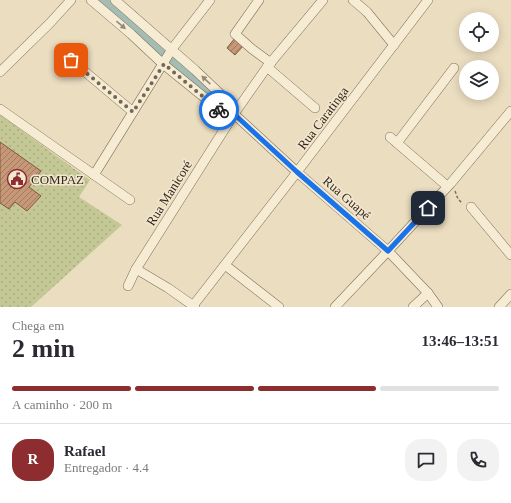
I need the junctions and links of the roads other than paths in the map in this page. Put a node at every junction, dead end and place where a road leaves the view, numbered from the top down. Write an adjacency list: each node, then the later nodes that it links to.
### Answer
1 (71, 0): 14 (street)
2 (91, 0): 10 (street, one-way to 10)
3 (115, 0): 10 (street)
4 (210, 0): 10 (street)
5 (259, 0): 12 (street)
6 (353, 0): 9 (street)
7 (428, 0): 9 (street, Rua Caratinga)
8 (318, 2): 12 (street, Rua Manicoré)
9 (394, 45): 20 (street, Rua Caratinga)
10 (168, 57): 17 (street, Rua Guapé, one-way to 10); 17 (street); 19 (street)
11 (71, 60): 19 (street)
12 (269, 65): 15 (street); 17 (street, Rua Manicoré)
13 (454, 68): 22 (street)
14 (0, 72)
15 (315, 108)
16 (0, 109): 21 (street)
17 (234, 110): 20 (street, Rua Guapé); 28 (street, Rua Manicoré)
18 (511, 111): 22 (street)
19 (133, 112): 21 (street)
20 (297, 172): 25 (street, Rua Guapé); 27 (street, Rua Caratinga)
21 (94, 175): 23 (street)
22 (449, 184): 25 (street)
23 (130, 200)
24 (471, 207): 26 (street)
25 (388, 251): 30 (street, Rua Guapé); 34 (street)
26 (511, 255)
27 (225, 265): 32 (street, Rua Caratinga); 33 (street)
28 (136, 269): 29 (street, Rua Manicoré); 32 (street)
29 (128, 286)
30 (428, 293): 35 (street); 36 (street, Rua Guapé)
31 (511, 294): 37 (street)
32 (194, 306)
33 (279, 307)
34 (335, 307)
35 (413, 307)
36 (438, 307)
37 (499, 307)

